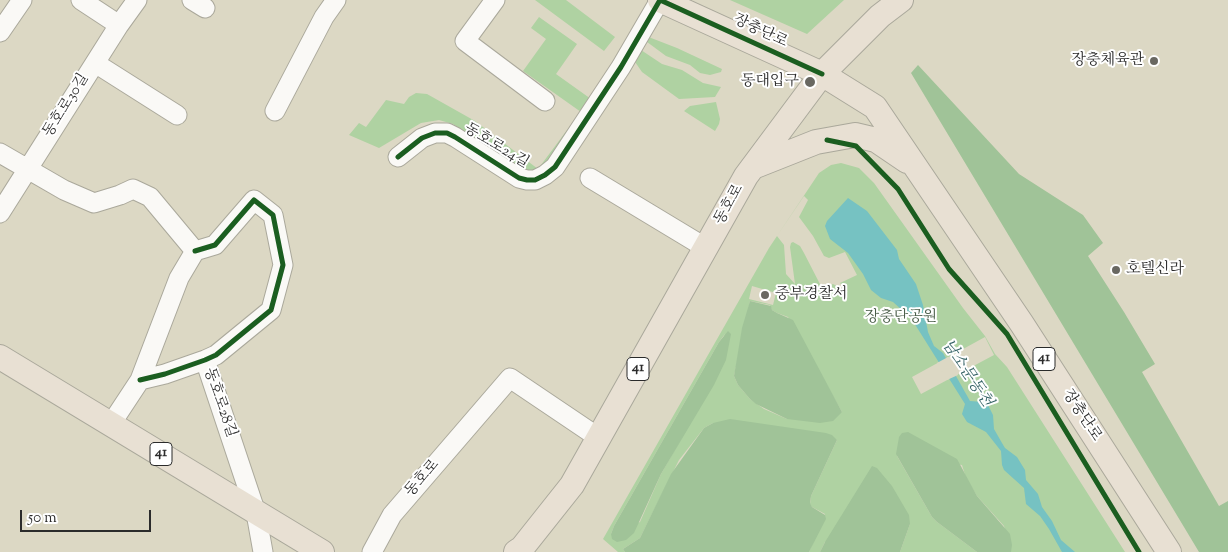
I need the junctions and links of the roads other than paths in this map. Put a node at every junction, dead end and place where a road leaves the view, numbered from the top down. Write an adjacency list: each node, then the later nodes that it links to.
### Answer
1 (22, 0): 9 (street)
2 (81, 0): 8 (street)
3 (136, 0): 8 (street, 동호로30길)
4 (336, 0): 13 (street)
5 (495, 0): 12 (street)
6 (660, 0): 11 (main road, 장충단로); 16 (street, 동호로24길)
7 (901, 0): 11 (main road, 동호로)
8 (119, 25): 10 (street, 동호로30길)
9 (0, 32)
10 (95, 63): 14 (street); 18 (street, 동호로30길)
11 (822, 74): 17 (main road, 장충단로 / 41); 19 (main road, 동호로 / 41)
12 (545, 101)
13 (275, 111)
14 (177, 115)
15 (0, 153): 18 (street)
16 (398, 157)
17 (917, 168): 19 (main road); 34 (main road, 장충단로 / 41)
18 (26, 170): 21 (street, 동호로30길); 23 (street)
19 (750, 172): 22 (main road, 동호로 / 41)
20 (590, 178): 22 (street)
21 (0, 213)
22 (706, 248): 28 (main road, 동호로 / 41)
23 (195, 251): 25 (street, 동호로28길); 26 (street)
24 (0, 357): 27 (main road, 41)
25 (205, 360): 26 (street); 29 (street, 동호로28길)
26 (140, 380): 27 (street)
27 (111, 424): 29 (main road, 41)
28 (599, 438): 32 (street, 동호로); 33 (main road, 동호로 / 41)
29 (256, 513): 30 (street, 동호로28길); 31 (main road, 41)
30 (263, 552)
31 (322, 552)
32 (372, 552)
33 (516, 552)
34 (1168, 552)

